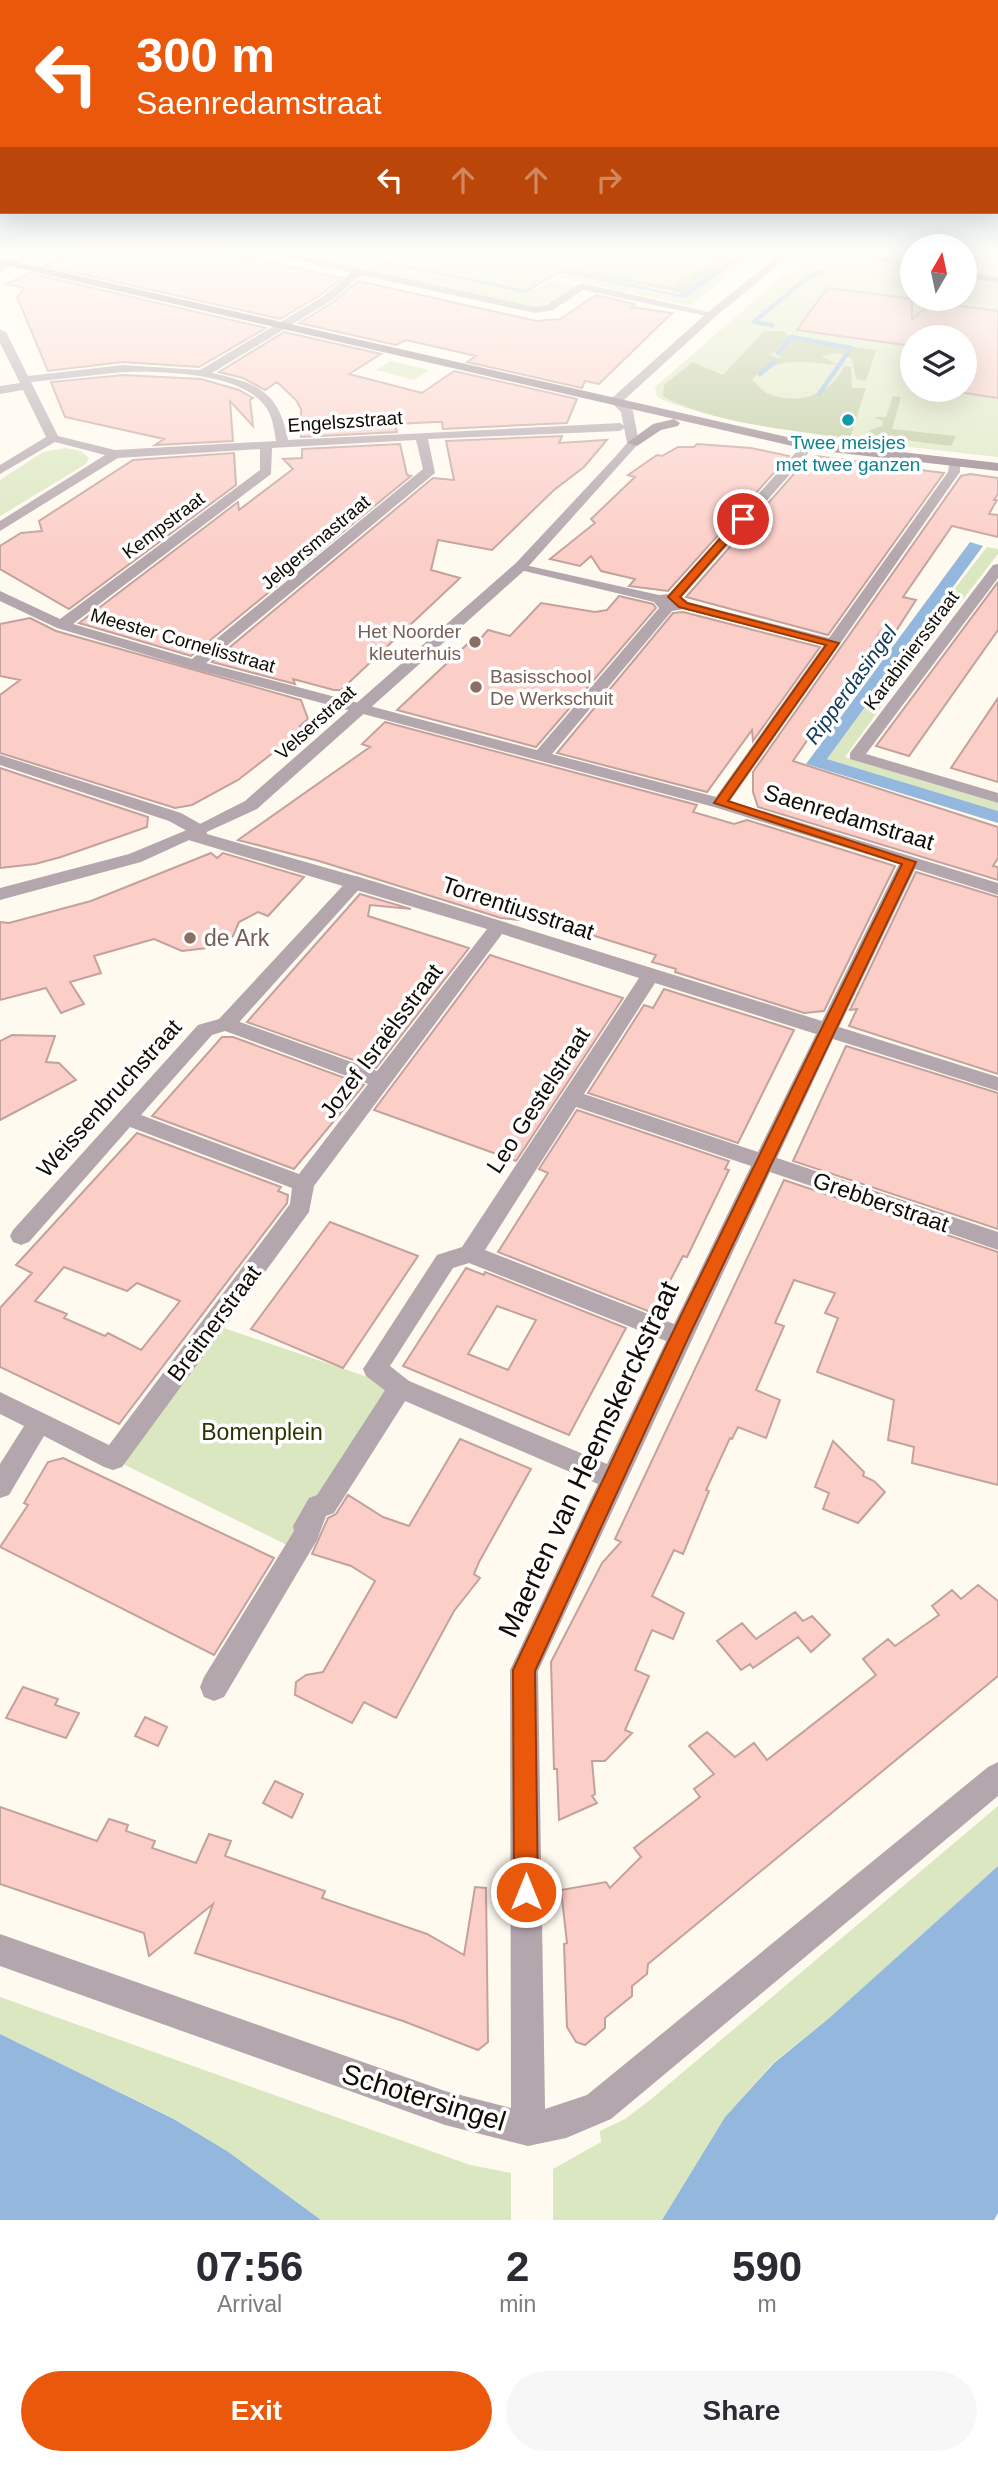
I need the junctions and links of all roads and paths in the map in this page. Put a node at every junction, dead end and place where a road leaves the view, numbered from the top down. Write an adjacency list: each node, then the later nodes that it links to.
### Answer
1 (9, 353): 6 (street)
2 (237, 353): 5 (street)
3 (401, 353): 8 (main road)
4 (673, 353): 8 (street)
5 (203, 373): 6 (street); 13 (street)
6 (23, 383): 7 (street); 12 (street)
7 (0, 390)
8 (619, 407): 9 (main road); 10 (street); 14 (main road); 16 (street)
9 (674, 423): 14 (main road); 16 (main road)
10 (620, 427): 11 (street, Engelszstraat); 16 (street)
11 (421, 436): 13 (street, Engelszstraat); 28 (street, Jelgersmastraat)
12 (52, 438): 17 (street); 20 (street)
13 (283, 444): 15 (street, Engelszstraat)
14 (805, 445): 18 (main road); 25 (street)
15 (266, 446): 17 (street, Engelszstraat); 26 (street, Kempstraat)
16 (629, 447): 22 (street, Velserstraat)
17 (115, 454): 21 (street)
18 (954, 461): 19 (main road); 27 (street)
19 (998, 467)
20 (0, 470)
21 (0, 527)
22 (521, 566): 25 (street); 29 (street, Velserstraat)
23 (998, 568): 32 (street, Karabiniersstraat)
24 (0, 595): 26 (street, Meester Cornelisstraat)
25 (671, 602): 27 (street); 30 (street)
26 (62, 625): 28 (street, Meester Cornelisstraat)
27 (833, 643): 33 (street)
28 (195, 665): 29 (street, Meester Cornelisstraat)
29 (359, 711): 30 (street, Saenredamstraat); 34 (street, Velserstraat)
30 (541, 756): 33 (street, Saenredamstraat)
31 (0, 760): 34 (street, Torrentiusstraat)
32 (996, 794)
33 (720, 803): 35 (street, Saenredamstraat)
34 (195, 833): 36 (street, Torrentiusstraat); 38 (street, Velserstraat)
35 (909, 862): 37 (street, Saenredamstraat); 42 (street, Maerten van Heemskerckstraat)
36 (356, 882): 39 (street, Torrentiusstraat); 41 (street, Weissenbruchstraat)
37 (998, 890)
38 (0, 894)
39 (498, 927): 40 (street, Torrentiusstraat); 43 (street, Jozef Israëlsstraat)
40 (650, 976): 42 (street, Torrentiusstraat); 45 (street, Leo Gestelstraat)
41 (226, 1024): 43 (street); 46 (street, Weissenbruchstraat)
42 (829, 1031): 44 (street, Torrentiusstraat); 47 (street, Maerten van Heemskerckstraat)
43 (382, 1081): 48 (street, Jozef Israëlsstraat)
44 (998, 1084)
45 (571, 1097): 47 (street, Grebberstraat); 51 (street, Leo Gestelstraat)
46 (127, 1118): 48 (street); 49 (street, Weissenbruchstraat)
47 (764, 1162): 50 (street, Grebberstraat); 52 (street, Maerten van Heemskerckstraat)
48 (303, 1184): 55 (street, Breitnerstraat)
49 (21, 1236)
50 (998, 1241)
51 (470, 1254): 52 (street); 53 (street)
52 (680, 1336): 56 (street, Maerten van Heemskerckstraat)
53 (400, 1388): 56 (street); 58 (street)
54 (0, 1402): 55 (street)
55 (40, 1421): 57 (street)
56 (614, 1479): 61 (street, Maerten van Heemskerckstraat)
57 (0, 1487)
58 (214, 1687)
59 (998, 1777): 61 (street, Schotersingel)
60 (0, 1950): 61 (street, Schotersingel)
61 (528, 2129)

